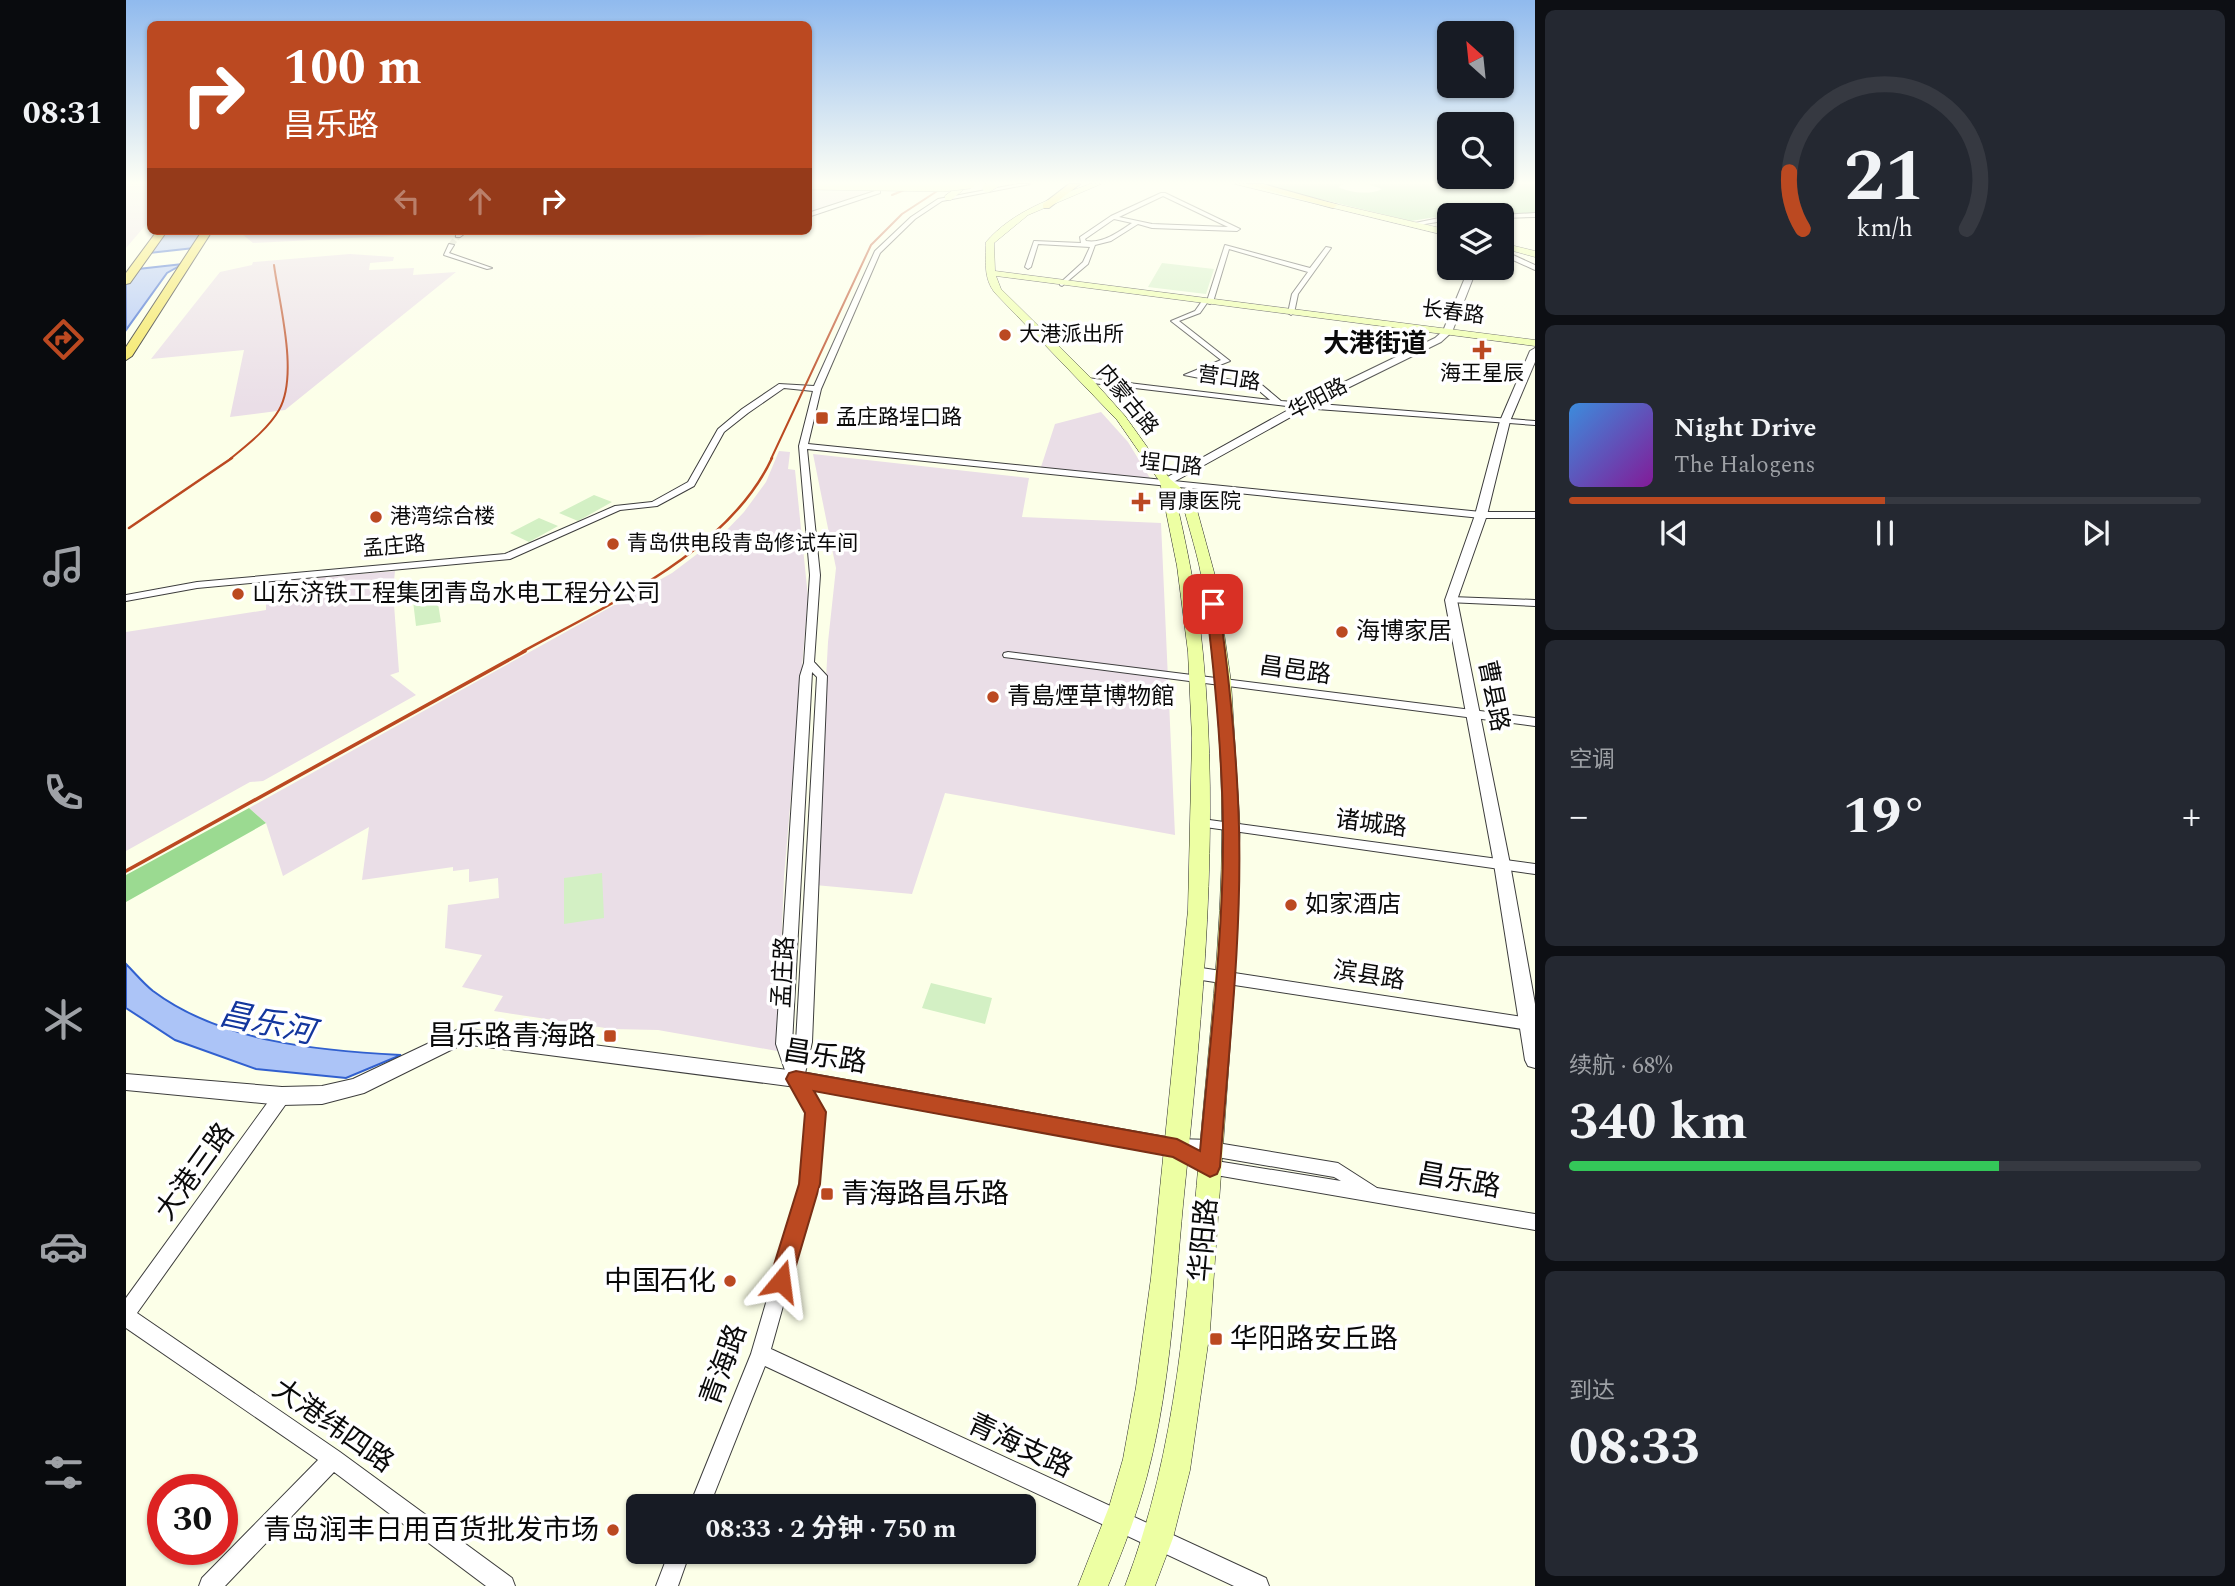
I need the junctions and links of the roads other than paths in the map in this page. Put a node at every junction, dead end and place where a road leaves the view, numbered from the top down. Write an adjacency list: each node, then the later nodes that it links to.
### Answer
1 (143, 258): 19 (highway)
2 (191, 258): 23 (highway)
3 (202, 258): 23 (highway)
4 (457, 258): 14 (street)
5 (874, 258): 29 (street, 孟庄路)
6 (990, 258): 16 (main road)
7 (1031, 258): 13 (street)
8 (1088, 258): 20 (street)
9 (1223, 258): 21 (street)
10 (1268, 258): 17 (street)
11 (1321, 258): 17 (street)
12 (1514, 258): 15 (street)
13 (1028, 267)
14 (489, 268)
15 (1535, 268)
16 (990, 269): 20 (main road, 长春路); 28 (main road, 内蒙古路)
17 (1312, 271): 22 (street)
18 (1468, 280): 24 (street)
19 (126, 281)
20 (1062, 284): 21 (main road, 长春路)
21 (1207, 302): 22 (main road, 长春路); 30 (street)
22 (1291, 313): 24 (main road, 长春路)
23 (149, 320): 27 (highway)
24 (1447, 332): 25 (main road, 长春路); 31 (street, 华阳路)
25 (1535, 343)
26 (1535, 351): 32 (street)
27 (126, 356)
28 (1087, 380): 30 (street, 营口路); 35 (main road, 内蒙古路)
29 (817, 389): 34 (street, 孟庄路); 38 (street, 孟庄路)
30 (1280, 403): 31 (street, 营口路)
31 (1303, 406): 32 (street, 营口路); 35 (street, 华阳路)
32 (1504, 421): 33 (street, 营口路); 36 (street)
33 (1535, 423)
34 (803, 446): 35 (street, 埕口路); 54 (street, 孟庄路)
35 (1166, 482): 36 (street, 埕口路); 42 (main road, 华阳路); 43 (main road, 华阳路)
36 (1481, 515): 37 (street, 埕口路); 39 (street)
37 (1535, 515)
38 (126, 598)
39 (1451, 600): 40 (street); 44 (street, 曹县路)
40 (1535, 603)
41 (1008, 655): 42 (street, 昌邑路)
42 (1196, 679): 43 (street, 昌邑路); 46 (main road, 华阳路)
43 (1223, 682): 44 (street, 昌邑路); 47 (main road, 华阳路)
44 (1474, 717): 45 (street, 昌邑路); 48 (street, 曹县路)
45 (1535, 722)
46 (1202, 823): 47 (street, 诸城路); 50 (main road, 华阳路)
47 (1231, 828): 48 (street, 诸城路); 51 (main road, 华阳路)
48 (1502, 864): 49 (street, 诸城路); 52 (street, 曹县路)
49 (1535, 869)
50 (1195, 973): 51 (street, 滨县路); 57 (main road, 华阳路)
51 (1225, 976): 52 (street, 滨县路); 58 (main road, 华阳路)
52 (1532, 1024): 53 (street, 曹县路)
53 (1535, 1060)
54 (796, 1079): 56 (street, 昌乐路); 57 (street, 昌乐路); 61 (street, 青海路)
55 (126, 1082): 56 (street)
56 (282, 1096): 60 (street, 大港三路)
57 (1177, 1148): 58 (street, 昌乐路); 64 (main road, 华阳路)
58 (1210, 1158): 59 (street, 昌乐路); 65 (main road, 华阳路)
59 (1535, 1222)
60 (126, 1315): 62 (street, 大港纬四路)
61 (760, 1354): 63 (street, 青海路); 64 (street, 青海支路)
62 (333, 1459): 67 (street); 68 (street, 大港纬四路)
63 (704, 1494)
64 (1119, 1523): 65 (street, 青海支路); 70 (main road, 华阳路)
65 (1158, 1538): 71 (main road, 华阳路); 72 (street, 青海支路)
66 (675, 1564): 69 (street)
67 (210, 1586)
68 (504, 1586)
69 (667, 1586)
70 (1093, 1586)
71 (1140, 1586)
72 (1258, 1586)

